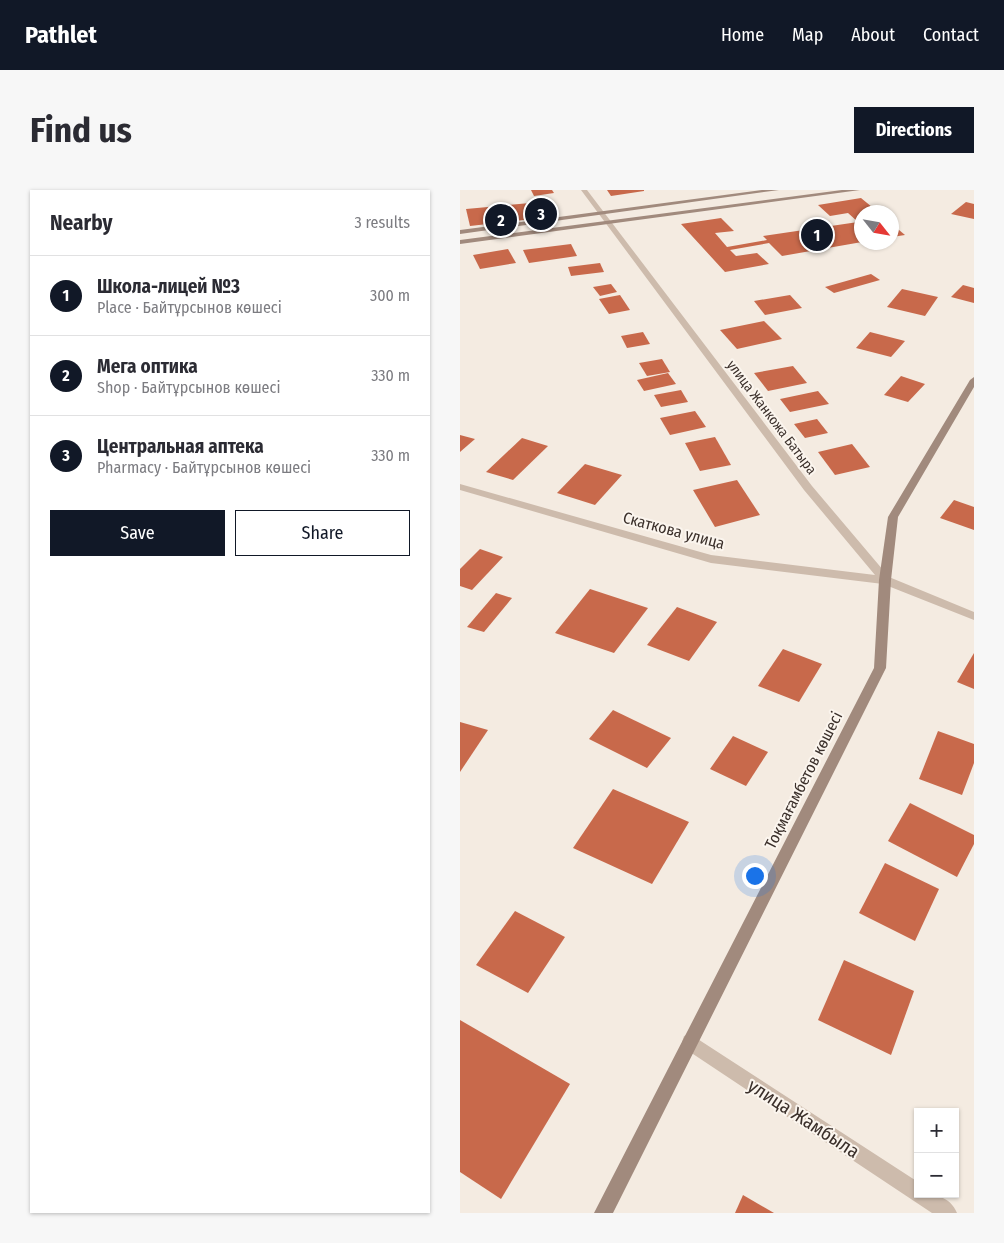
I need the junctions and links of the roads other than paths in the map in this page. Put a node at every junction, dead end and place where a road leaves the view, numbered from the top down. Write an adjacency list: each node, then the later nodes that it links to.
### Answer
1 (584, 190): 4 (street, улица Жанкожа Батыра)
2 (776, 190): 4 (main road)
3 (857, 190): 4 (main road)
4 (605, 217): 5 (main road); 6 (main road); 9 (street, улица Жанкожа Батыра)
5 (460, 232)
6 (460, 242)
7 (974, 380): 9 (main road, Тоқмағамбетов көшесі)
8 (460, 487): 9 (street, Скаткова улица)
9 (885, 580): 10 (street, улица Жанкожа Батыра); 11 (main road, Тоқмағамбетов көшесі)
10 (974, 616)
11 (690, 1042): 12 (street, улица Жамбыла); 14 (main road, Тоқмағамбетов көшесі)
12 (914, 1191)
13 (925, 1198): 15 (street, улица Жамбыла)
14 (603, 1213)
15 (948, 1213)

